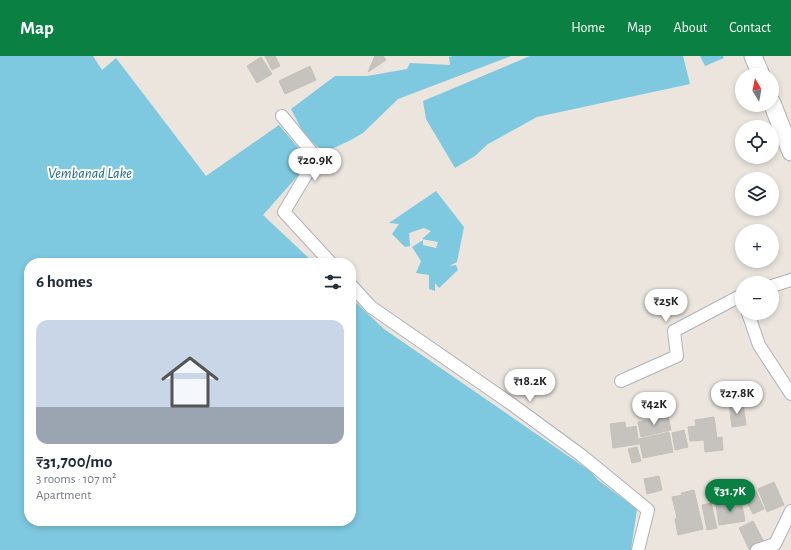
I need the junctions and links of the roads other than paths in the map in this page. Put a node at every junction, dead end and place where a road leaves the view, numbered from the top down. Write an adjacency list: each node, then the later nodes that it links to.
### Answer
1 (753, 56): 2 (main road)
2 (758, 68)
3 (775, 112): 5 (main road)
4 (282, 116): 6 (street)
5 (791, 152)
6 (326, 258)
7 (791, 280): 8 (street)
8 (779, 284)
9 (356, 290): 15 (street)
10 (735, 299): 12 (street)
11 (750, 320): 13 (street)
12 (620, 381)
13 (791, 394)
14 (791, 511): 16 (street)
15 (638, 550)
16 (757, 550)

